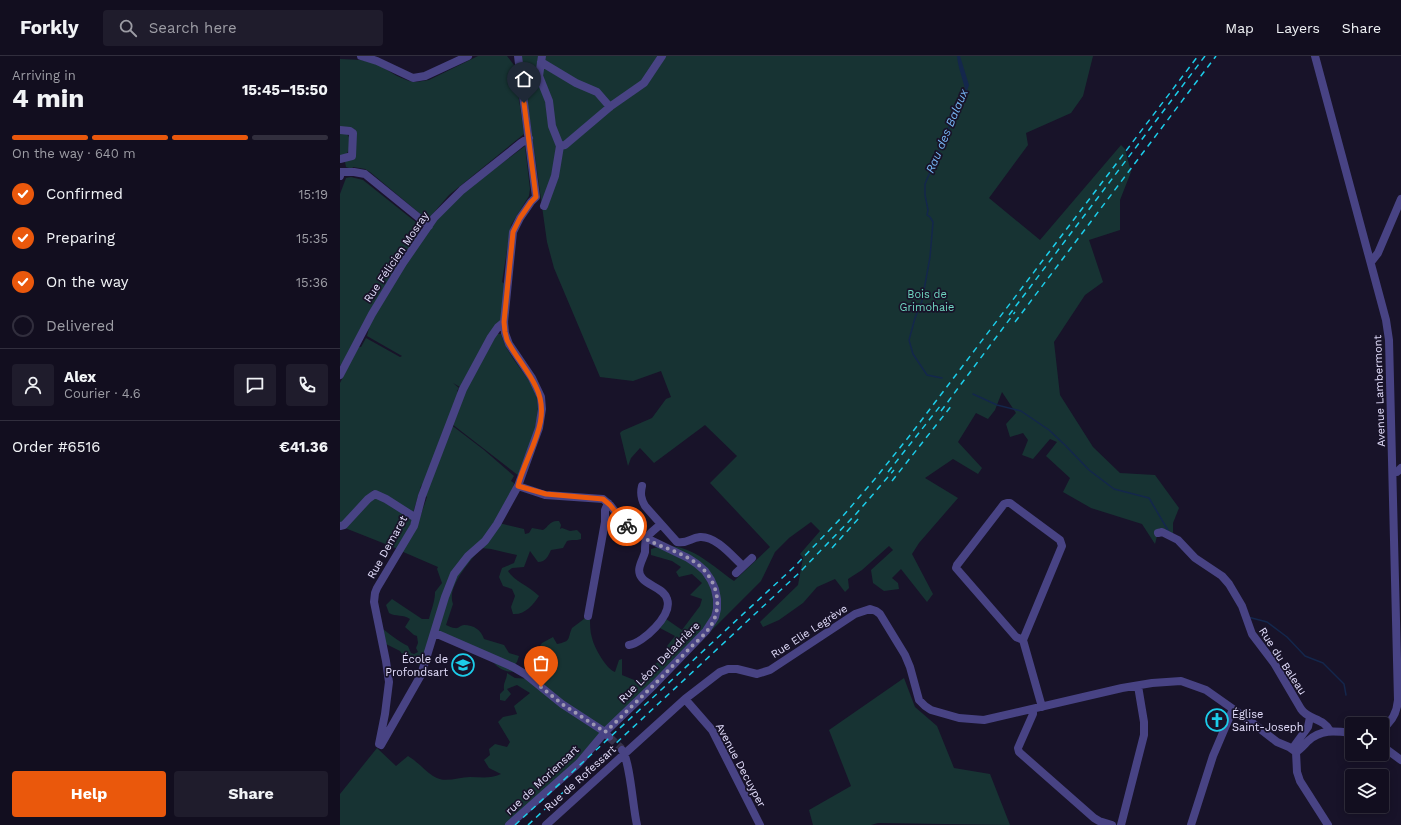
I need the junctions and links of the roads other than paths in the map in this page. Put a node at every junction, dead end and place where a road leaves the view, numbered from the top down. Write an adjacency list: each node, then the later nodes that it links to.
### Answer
1 (468, 56): 4 (street)
2 (662, 56): 7 (street)
3 (1315, 56): 16 (street, Avenue Lambermont)
4 (366, 57)
5 (517, 58): 9 (street)
6 (541, 59): 7 (street); 10 (street)
7 (610, 107): 10 (street)
8 (340, 130): 11 (street)
9 (529, 138): 15 (street, Rue Félicien Mosray); 17 (street)
10 (560, 146): 14 (street)
11 (341, 159): 12 (street)
12 (340, 174): 15 (street)
13 (1401, 199): 16 (street)
14 (544, 206)
15 (428, 226): 18 (street, Rue Félicien Mosray)
16 (1371, 262): 20 (street, Avenue Lambermont)
17 (502, 327): 21 (street); 24 (street, Rue Demaret)
18 (340, 375)
19 (1401, 468): 20 (street)
20 (1393, 472): 42 (street, Avenue Lambermont)
21 (518, 486): 23 (street); 33 (street)
22 (642, 486): 25 (street)
23 (608, 503): 28 (street, Rue Léon Deladrière); 32 (street)
24 (416, 518): 26 (street); 33 (street, Rue Demaret)
25 (661, 524): 28 (street); 30 (street)
26 (340, 526)
27 (1158, 533): 41 (street, Rue du Baleau)
28 (646, 539): 35 (street); 45 (street, Rue Léon Deladrière)
29 (752, 558): 30 (street)
30 (743, 566): 31 (street)
31 (736, 573)
32 (588, 616)
33 (435, 633): 45 (street)
34 (1023, 640): 34 (street); 38 (street)
35 (629, 645)
36 (1138, 686): 38 (street, Rue Elie Legrève); 40 (street, Rue Elie Legrève); 55 (street)
37 (685, 699): 39 (street, Rue Elie Legrève); 46 (street, Rue Elie Legrève); 53 (street, Avenue Decuyper)
38 (1042, 707): 39 (street, Rue Elie Legrève)
39 (1033, 709): 54 (street)
40 (1233, 709): 47 (street, Rue Elie Legrève); 56 (street)
41 (1310, 717): 43 (street, Rue du Baleau); 47 (street)
42 (1389, 723)
43 (1330, 731): 44 (street); 47 (street)
44 (1345, 732)
45 (607, 734): 50 (street, rue de Moriensart)
46 (626, 750): 51 (street, Rue de Rofessart); 52 (street)
47 (1294, 750): 57 (street)
48 (1389, 751): 49 (street)
49 (1401, 760)
50 (509, 825)
51 (546, 825)
52 (637, 825)
53 (760, 825)
54 (1112, 825)
55 (1122, 825)
56 (1191, 825)
57 (1328, 825)

